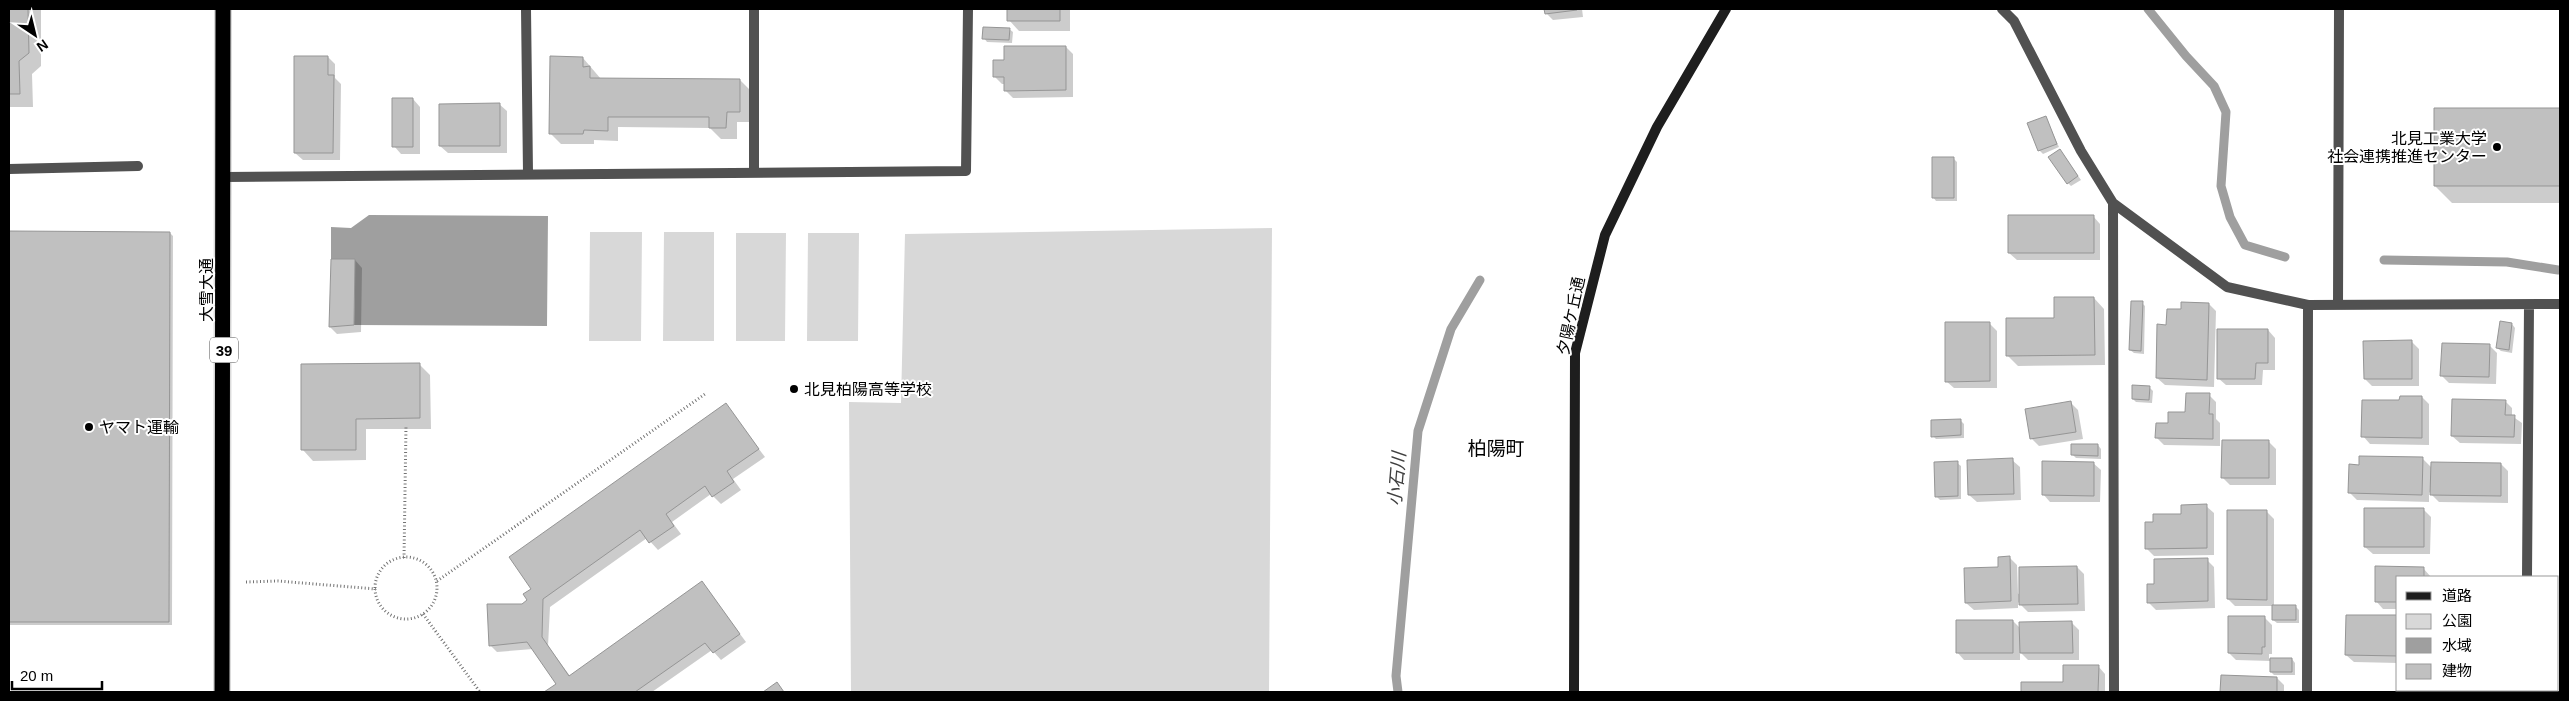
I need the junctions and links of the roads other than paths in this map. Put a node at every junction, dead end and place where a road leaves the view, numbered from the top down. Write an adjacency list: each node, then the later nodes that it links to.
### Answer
1 (223, 9): 12 (highway, 大雪大通 / 39)
2 (526, 9): 11 (street)
3 (754, 9): 10 (street)
4 (968, 9): 10 (street)
5 (1726, 9): 20 (street, 夕陽ケ丘通)
6 (2002, 9): 13 (street)
7 (2339, 9): 16 (street)
8 (138, 166): 9 (street)
9 (9, 169)
10 (754, 171): 11 (street)
11 (528, 173): 12 (street)
12 (224, 177): 19 (highway, 大雪大通 / 39)
13 (2113, 203): 15 (street); 21 (street)
14 (2560, 304): 17 (street)
15 (2308, 305): 16 (street); 22 (street)
16 (2338, 305): 17 (street)
17 (2529, 306): 18 (street)
18 (2527, 576)
19 (222, 692)
20 (1574, 692)
21 (2114, 692)
22 (2307, 692)

